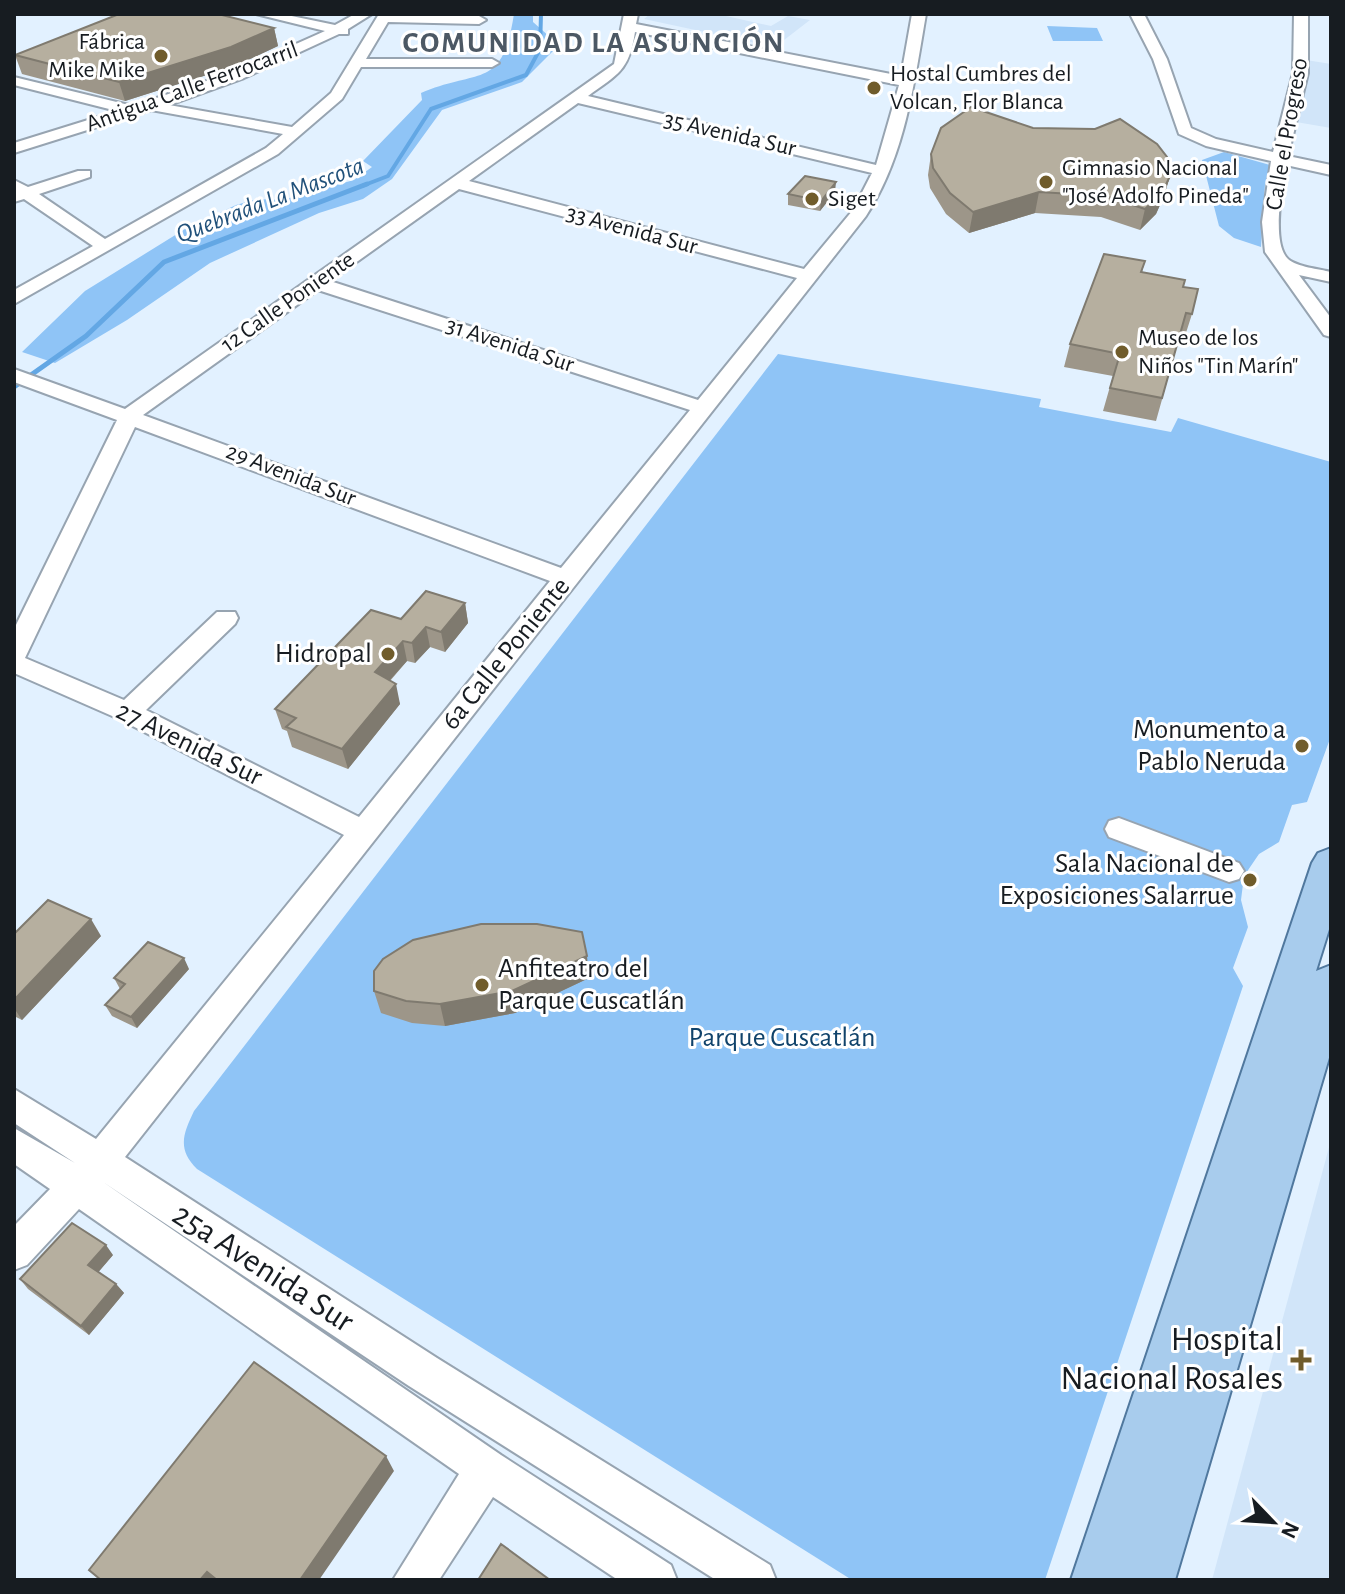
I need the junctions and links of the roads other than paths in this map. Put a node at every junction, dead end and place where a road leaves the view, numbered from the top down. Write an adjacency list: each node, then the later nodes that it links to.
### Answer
1 (263, 14): 9 (street)
2 (365, 14): 9 (street, Antigua Calle Ferrocarril)
3 (919, 14): 14 (street, 6a Calle Poniente)
4 (1137, 14): 20 (street)
5 (1301, 14): 20 (street, Calle el Progreso)
6 (385, 16): 7 (street); 10 (street)
7 (471, 18)
8 (630, 20): 14 (street); 15 (street, 12 Calle Poniente)
9 (339, 30): 10 (street); 16 (street, Antigua Calle Ferrocarril)
10 (372, 36): 11 (street)
11 (360, 63): 12 (street); 18 (street)
12 (492, 63)
13 (14, 81): 17 (street)
14 (907, 82): 22 (street, 6a Calle Poniente)
15 (577, 98): 22 (street, 35 Avenida Sur); 24 (street, 12 Calle Poniente)
16 (147, 105): 17 (street, Antigua Calle Ferrocarril); 18 (street)
17 (131, 110): 19 (street, Antigua Calle Ferrocarril)
18 (296, 132): 26 (street)
19 (14, 148)
20 (1280, 160): 21 (street); 27 (street, Calle el Progreso)
21 (1331, 170)
22 (883, 171): 28 (street, 6a Calle Poniente)
23 (84, 174): 25 (street)
24 (456, 183): 28 (street, 33 Avenida Sur); 30 (street, 12 Calle Poniente)
25 (18, 192): 26 (street)
26 (106, 247): 31 (street)
27 (1283, 265): 29 (street); 32 (street, Calle el Progreso)
28 (809, 276): 34 (street, 6a Calle Poniente)
29 (1331, 277)
30 (316, 283): 34 (street, 31 Avenida Sur); 35 (street, 12 Calle Poniente)
31 (14, 298)
32 (1331, 331)
33 (14, 375): 35 (street, 29 Avenida Sur)
34 (704, 408): 36 (street, 6a Calle Poniente)
35 (130, 415): 36 (street, 29 Avenida Sur); 38 (street, 12 Calle Poniente)
36 (567, 579): 42 (street, 6a Calle Poniente)
37 (226, 618): 40 (street)
38 (14, 655)
39 (14, 663): 40 (street, 27 Avenida Sur)
40 (128, 712): 42 (street, 27 Avenida Sur)
41 (1119, 829): 44 (street)
42 (362, 831): 48 (street, 6a Calle Poniente)
43 (1331, 863): 54 (main road)
44 (1229, 871)
45 (1331, 982): 55 (main road)
46 (14, 1104): 48 (street, 25a Avenida Sur)
47 (14, 1144): 48 (street, 25a Avenida Sur)
48 (87, 1173): 49 (street, 6a Calle Poniente); 50 (street, 25a Avenida Sur); 53 (street, 25a Avenida Sur)
49 (14, 1252)
50 (487, 1469): 51 (street); 52 (street, 25a Avenida Sur)
51 (414, 1580)
52 (656, 1580)
53 (755, 1580)
54 (1099, 1580)
55 (1147, 1580)

